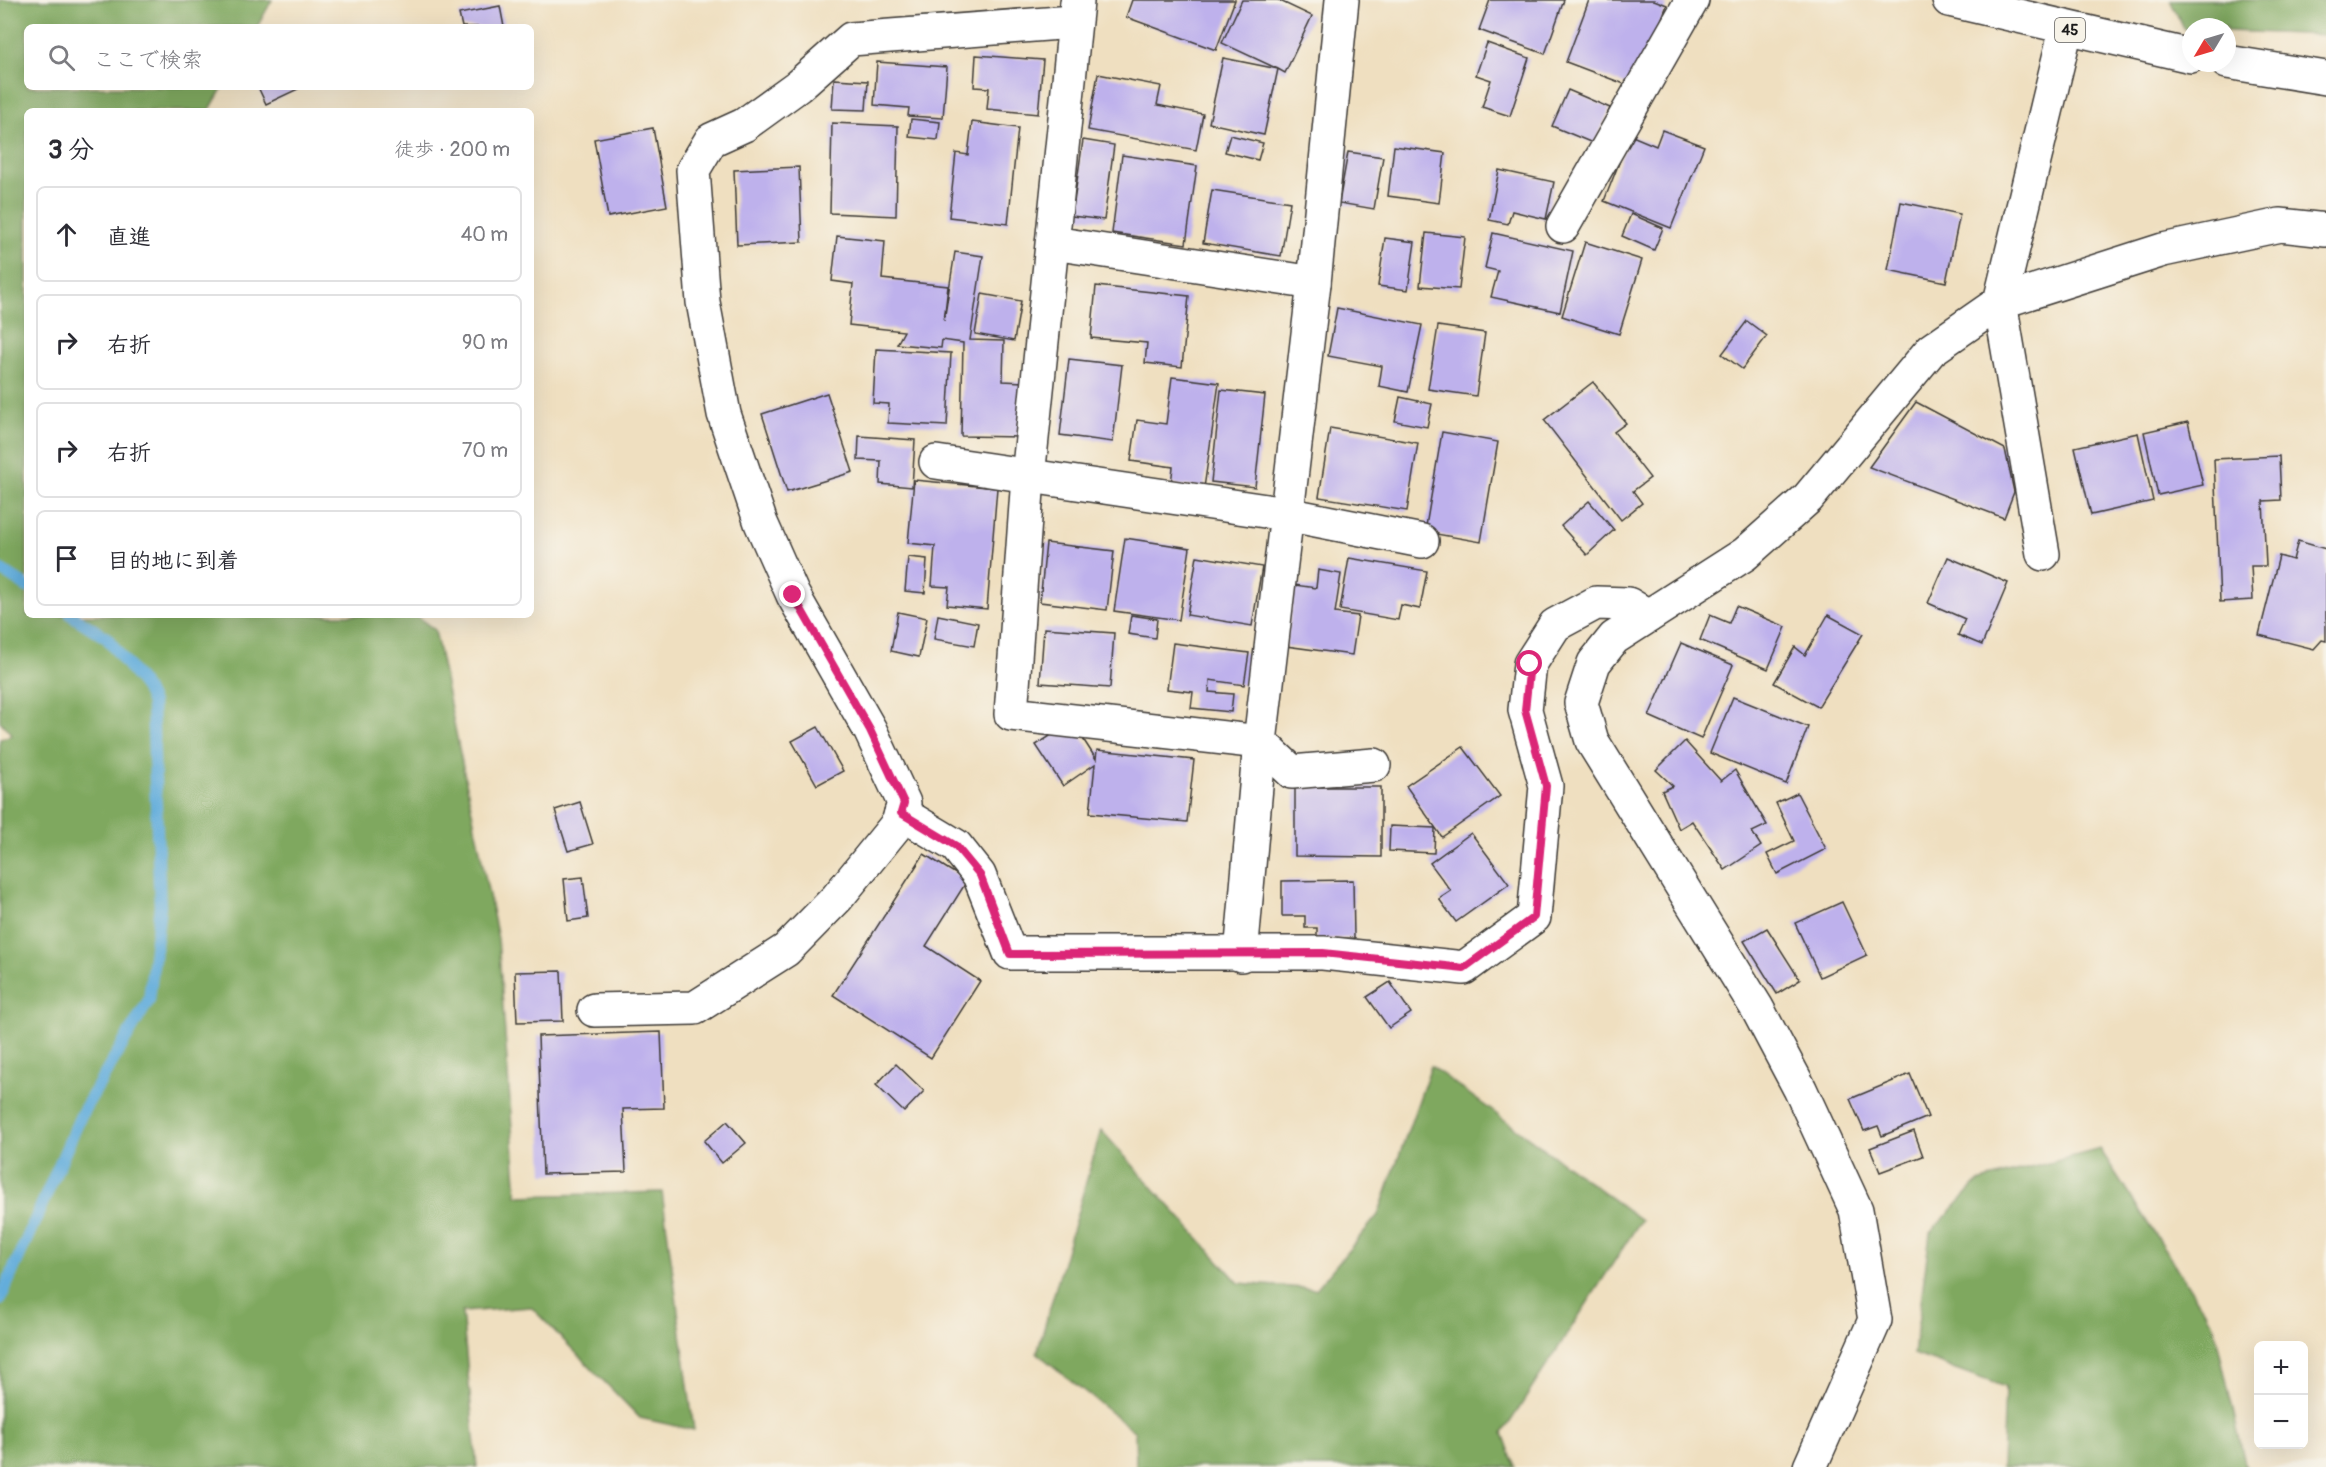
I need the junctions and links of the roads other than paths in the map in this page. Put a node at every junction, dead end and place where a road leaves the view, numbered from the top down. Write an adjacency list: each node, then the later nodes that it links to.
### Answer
1 (1342, 0): 12 (main road)
2 (1692, 0): 9 (main road)
3 (1949, 0): 5 (main road, 45)
4 (1075, 11): 11 (main road); 22 (main road)
5 (2066, 29): 6 (main road, 45); 13 (main road)
6 (2182, 54)
7 (2236, 63): 8 (main road)
8 (2326, 78)
9 (1563, 226)
10 (2326, 230): 13 (main road)
11 (1053, 243): 12 (main road); 15 (main road)
12 (1314, 283): 16 (main road)
13 (2000, 302): 18 (main road); 19 (main road)
14 (936, 462): 15 (main road)
15 (1028, 477): 16 (main road); 20 (main road)
16 (1286, 514): 17 (main road); 20 (main road)
17 (1422, 541)
18 (2043, 554)
19 (1648, 616): 23 (main road); 25 (main road)
20 (1260, 742): 21 (main road); 23 (main road)
21 (1374, 765)
22 (901, 813): 23 (main road); 24 (main road)
23 (1241, 955)
24 (594, 1010)
25 (1810, 1467)

